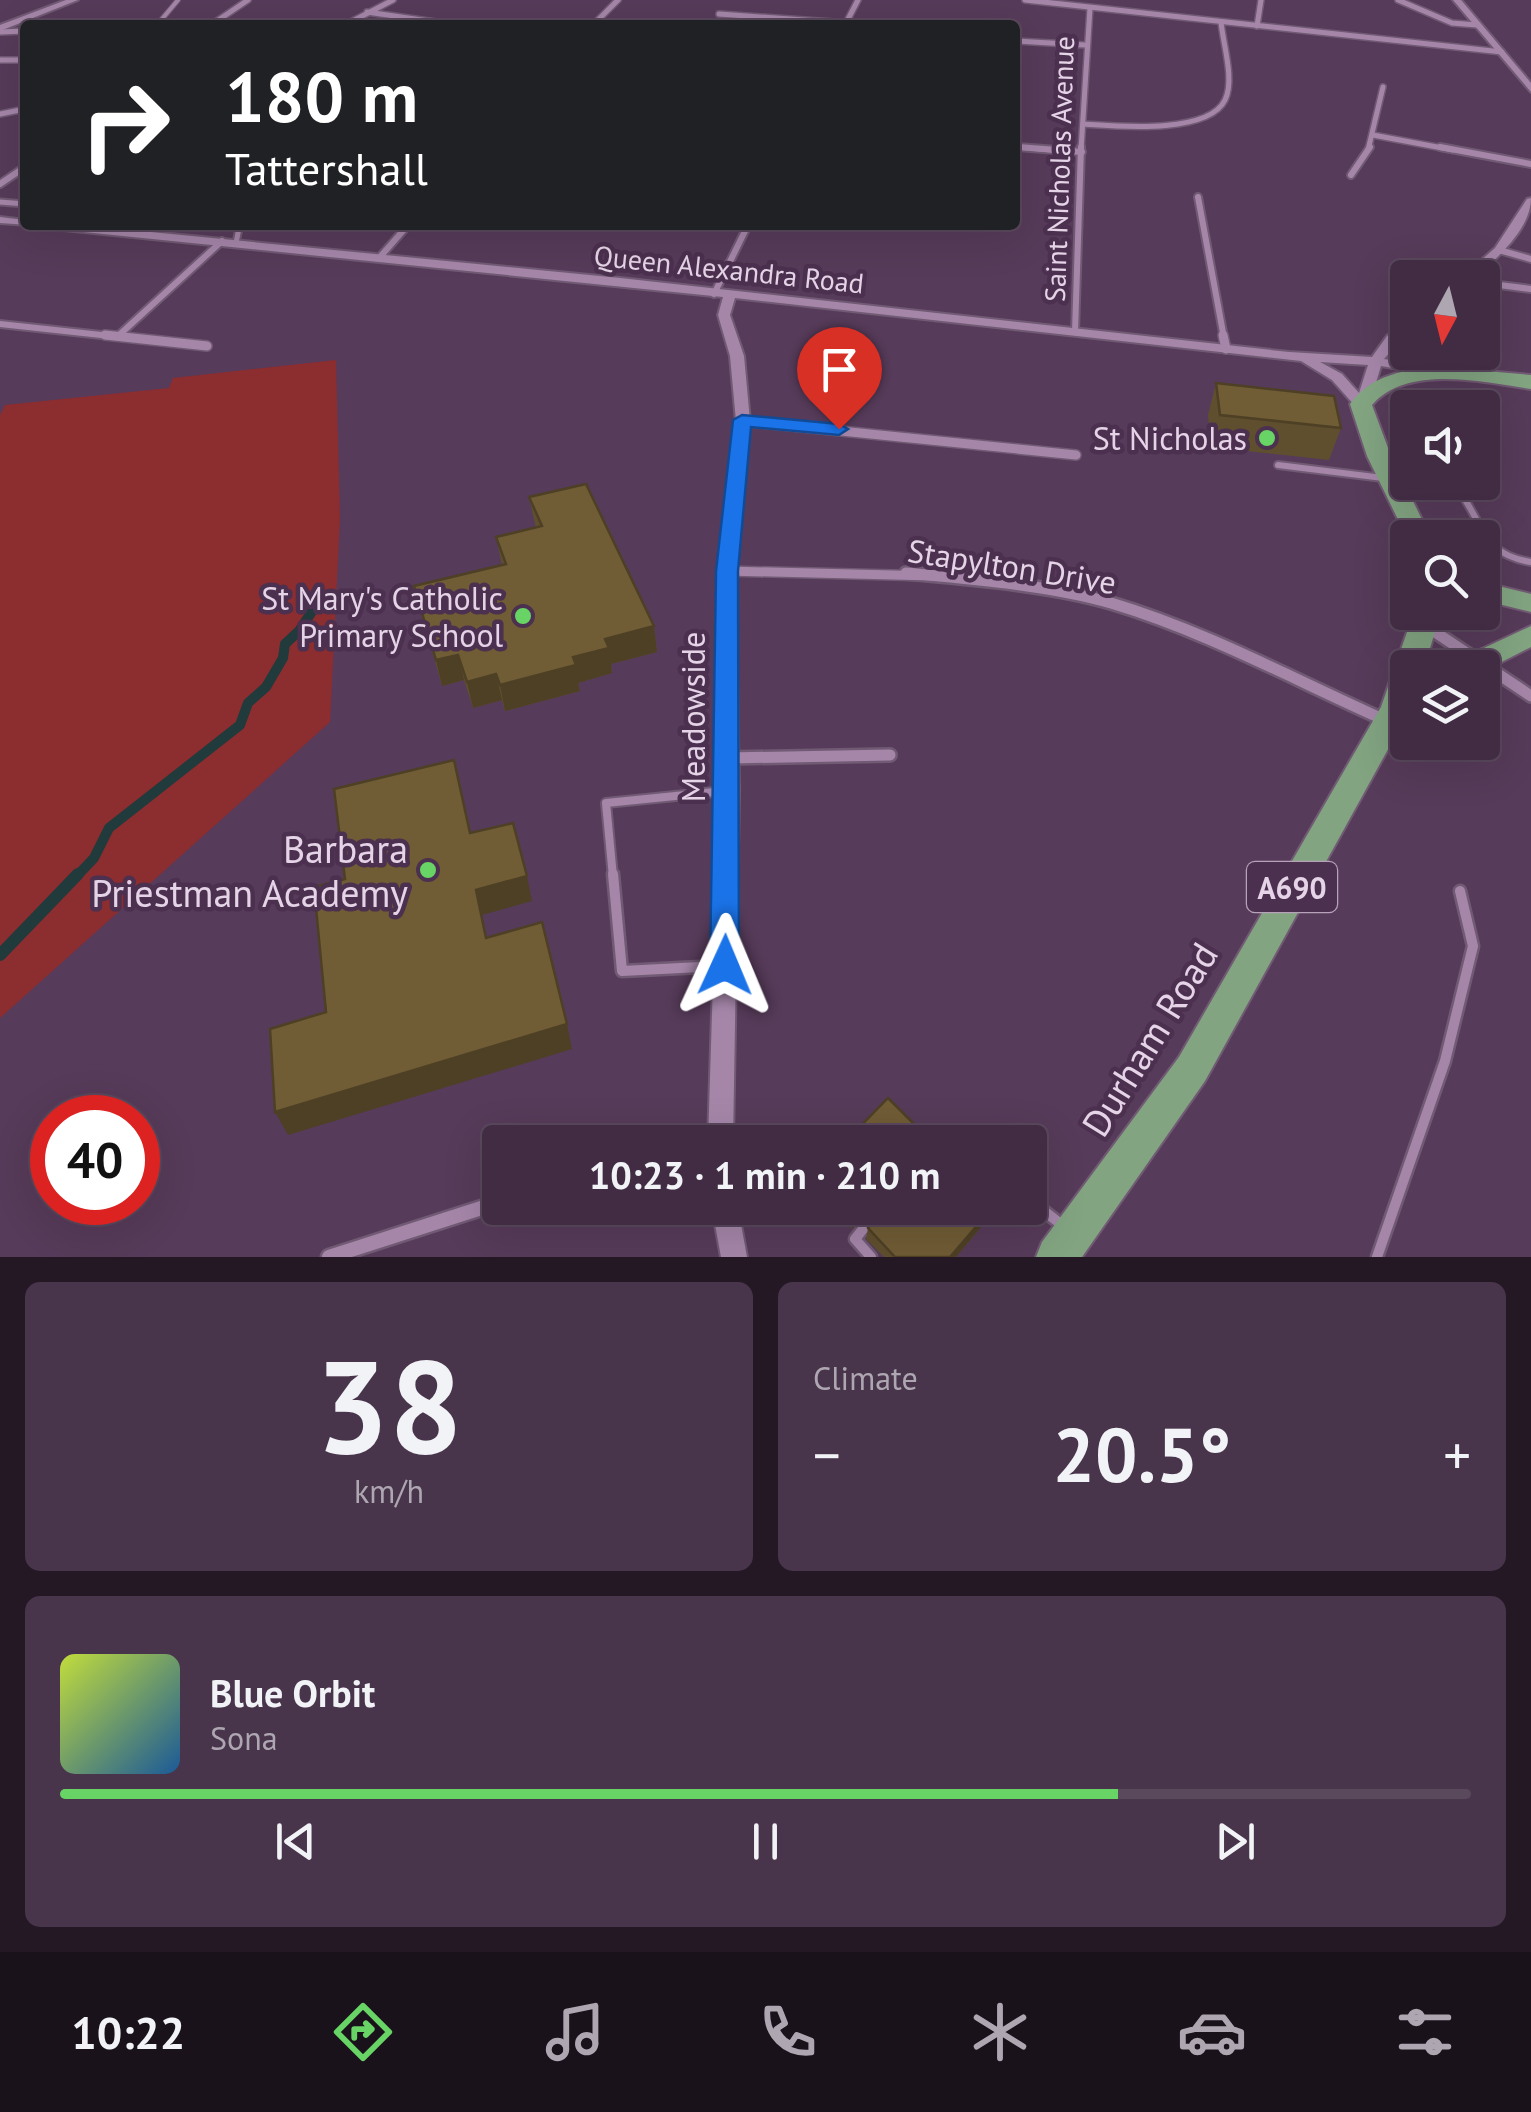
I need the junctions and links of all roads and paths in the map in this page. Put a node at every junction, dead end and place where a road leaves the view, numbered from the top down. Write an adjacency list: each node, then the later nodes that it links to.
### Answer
1 (74, 0): 15 (street)
2 (178, 0): 16 (lane)
3 (248, 0): 17 (street)
4 (393, 0): 12 (street)
5 (618, 0): 20 (street)
6 (1024, 0): 11 (street)
7 (1141, 0): 13 (street)
8 (1262, 0): 24 (street)
9 (1398, 0): 23 (street)
10 (1457, 0): 23 (street)
11 (1090, 8): 13 (street); 26 (street, Saint Nicholas Avenue)
12 (367, 12): 18 (street); 19 (street)
13 (1136, 13): 22 (street)
14 (719, 14): 21 (street)
15 (25, 20)
16 (161, 20)
17 (223, 20)
18 (353, 20)
19 (422, 20)
20 (598, 20)
21 (795, 20)
22 (1221, 22): 24 (street); 30 (street)
23 (1476, 25): 27 (street)
24 (1256, 26): 27 (street)
25 (1020, 41): 26 (street)
26 (1085, 45): 30 (street, Saint Nicholas Avenue)
27 (1502, 52): 29 (street)
28 (1384, 87): 31 (street)
29 (1531, 89)
30 (1083, 124): 33 (street, Saint Nicholas Avenue)
31 (1373, 135): 34 (street); 35 (street)
32 (1020, 147): 33 (street)
33 (1082, 152): 51 (street, Saint Nicholas Avenue)
34 (1531, 164)
35 (1351, 175)
36 (1198, 197): 55 (street)
37 (1531, 201): 43 (street)
38 (98, 230): 42 (street, Queen Alexandra Road)
39 (238, 230): 42 (lane)
40 (404, 230): 44 (street)
41 (746, 230): 49 (street)
42 (229, 242): 44 (street, Queen Alexandra Road); 52 (street)
43 (1500, 250): 45 (street); 46 (street)
44 (380, 257): 49 (street, Queen Alexandra Road)
45 (1531, 259)
46 (1488, 260)
47 (1500, 285): 48 (street)
48 (1531, 288)
49 (722, 294): 51 (street, Queen Alexandra Road); 63 (street, Meadowside)
50 (2, 327): 52 (street)
51 (1075, 332): 55 (street, Queen Alexandra Road)
52 (118, 336): 54 (street)
53 (1390, 340): 57 (street)
54 (207, 346)
55 (1226, 349): 56 (street, Queen Alexandra Road)
56 (1288, 356): 57 (street, Queen Alexandra Road); 62 (street, Queen Alexandra Road)
57 (1376, 361): 58 (street, Queen Alexandra Road); 62 (street)
58 (1390, 362)
59 (1432, 370): 62 (highway)
60 (1466, 370): 61 (highway)
61 (1531, 382)
62 (1363, 400): 66 (highway)
63 (742, 420): 64 (street); 69 (street, Meadowside)
64 (1076, 455)
65 (1278, 466): 66 (lane)
66 (1388, 478): 67 (highway); 68 (lane)
67 (1410, 520)
68 (1531, 562)
69 (727, 571): 78 (street, Stapylton Drive); 81 (street, Meadowside)
70 (1500, 595): 71 (highway)
71 (1531, 603)
72 (1438, 630): 74 (street)
73 (1531, 635): 75 (highway)
74 (1459, 650)
75 (1500, 650)
76 (1500, 679): 77 (street)
77 (1531, 696)
78 (1390, 698)
79 (1390, 717): 90 (highway, Durham Road / A690)
80 (890, 755): 81 (street)
81 (728, 758): 82 (street, Meadowside)
82 (729, 790): 84 (street, Meadowside); 84 (lane)
83 (1460, 892): 95 (lane)
84 (725, 965): 85 (street, Meadowside)
85 (720, 1125)
86 (482, 1208): 91 (street)
87 (1047, 1222): 90 (lane)
88 (728, 1225): 93 (street)
89 (866, 1225): 94 (lane)
90 (1066, 1246)
91 (359, 1252): 92 (street)
92 (328, 1257)
93 (734, 1257)
94 (871, 1257)
95 (1377, 1257)

